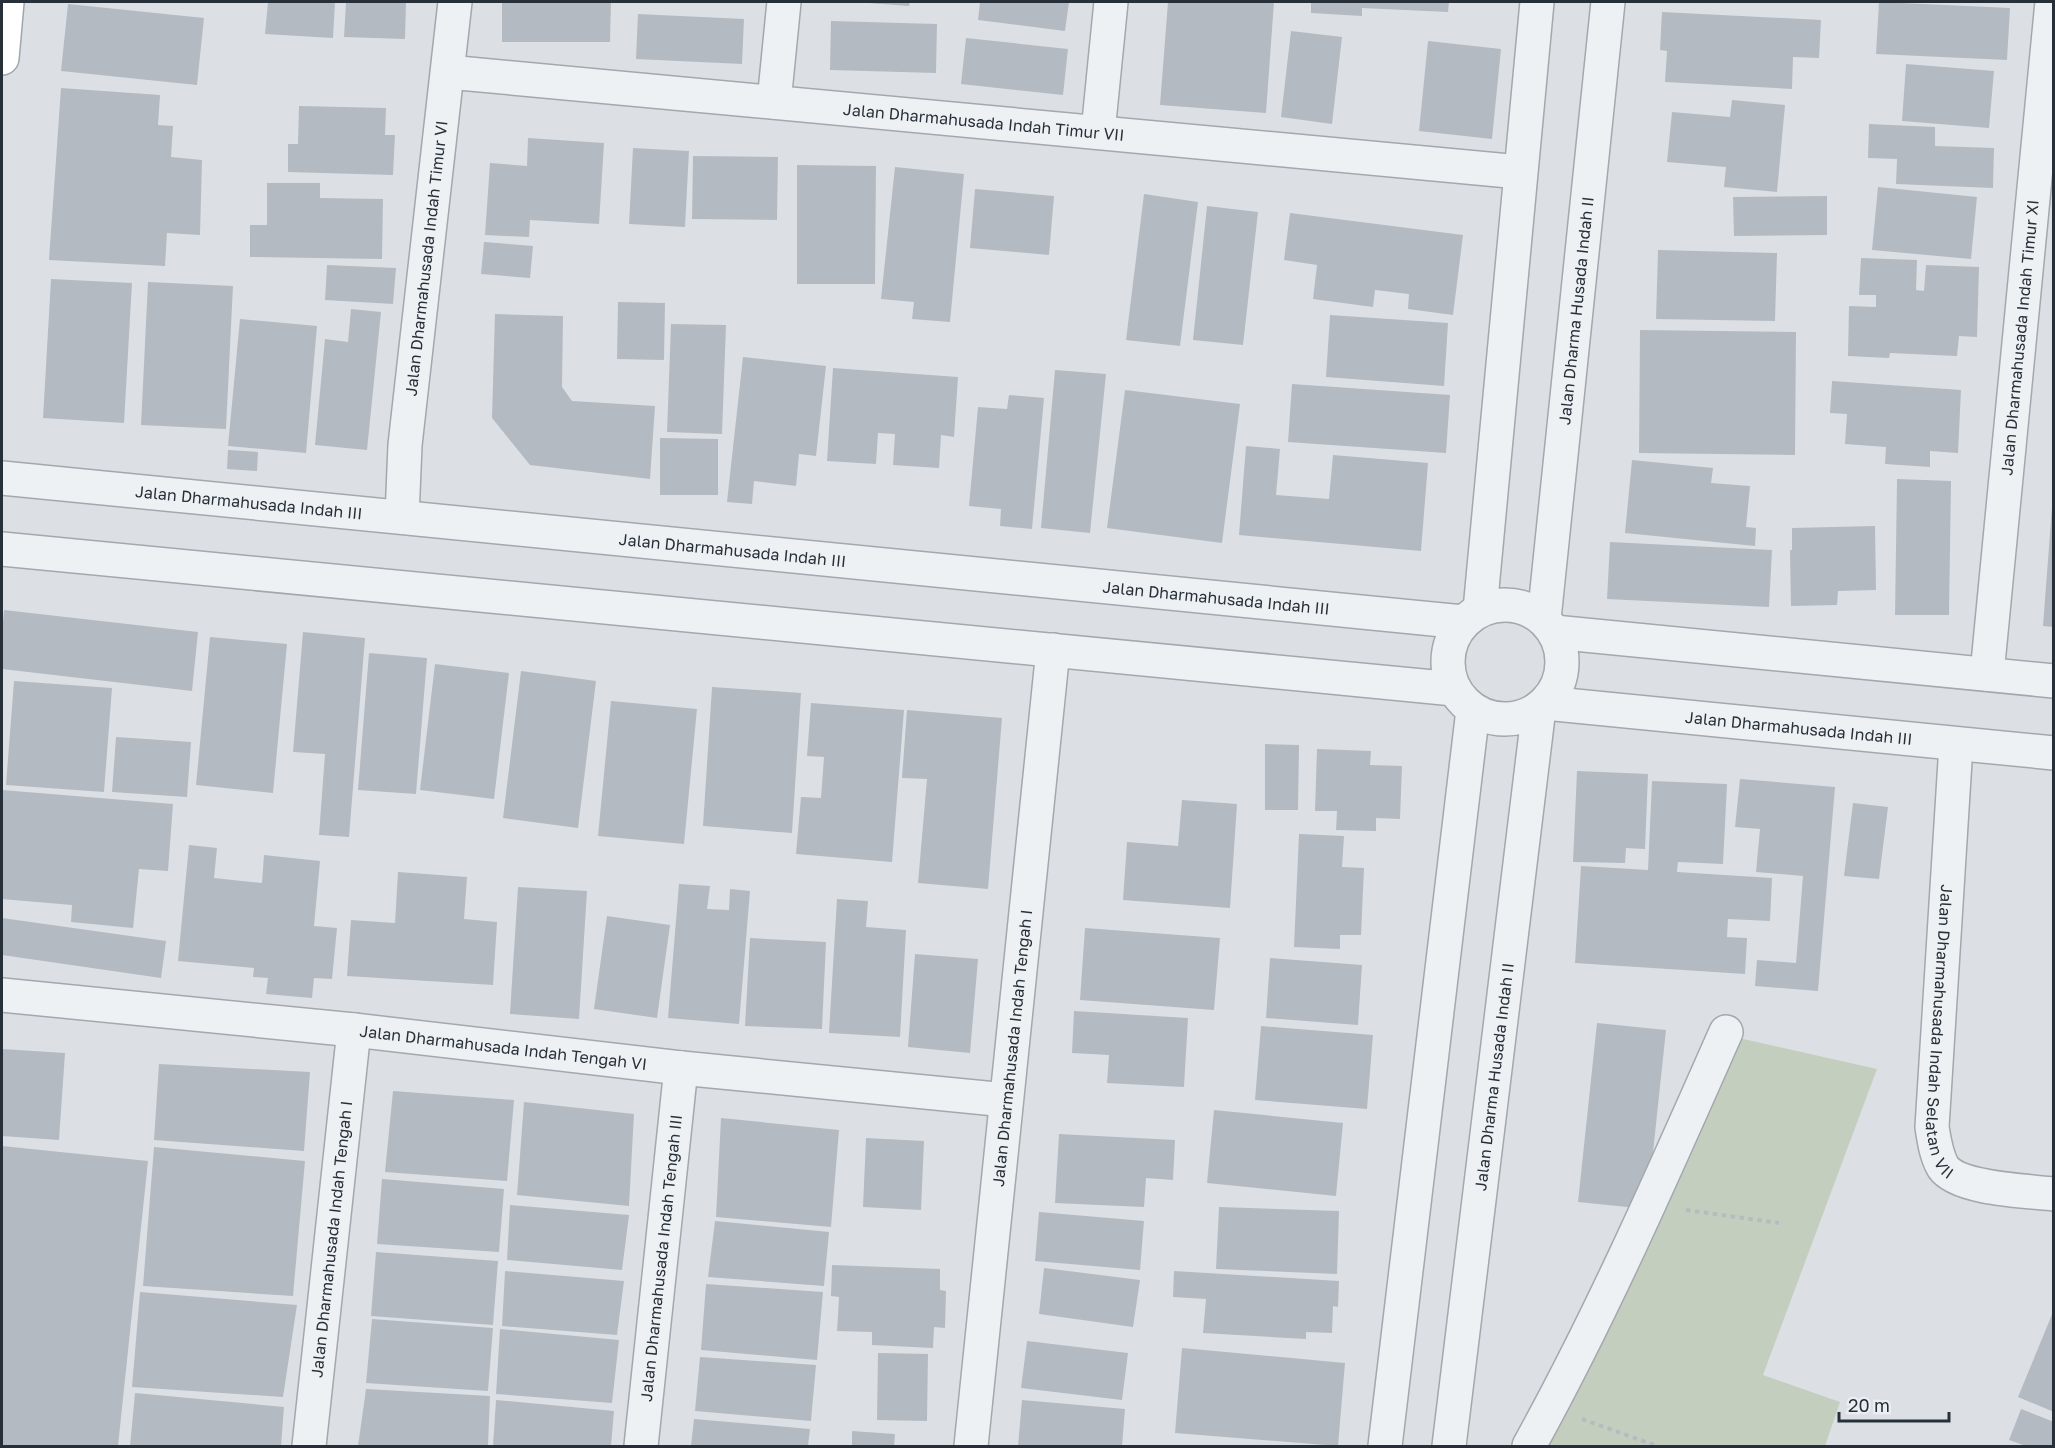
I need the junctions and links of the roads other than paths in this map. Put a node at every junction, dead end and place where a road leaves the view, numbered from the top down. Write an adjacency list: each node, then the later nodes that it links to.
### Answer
1 (7, 2): 8 (main road)
2 (455, 2): 9 (street, Jalan Dharmahusada Indah Timur VI)
3 (784, 2): 10 (street)
4 (1111, 2): 11 (street)
5 (1538, 2): 12 (street)
6 (1608, 2): 17 (street, Jalan Dharma Husada Indah II)
7 (2052, 2): 19 (street, Jalan Dharmahusada Indah Timur XI)
8 (2, 58)
9 (448, 72): 10 (street, Jalan Dharmahusada Indah Timur VII); 14 (street, Jalan Dharmahusada Indah Timur VI)
10 (774, 102): 11 (street, Jalan Dharmahusada Indah Timur VII)
11 (1098, 132): 12 (street, Jalan Dharmahusada Indah Timur VII)
12 (1520, 172): 16 (street)
13 (2, 478): 14 (street, Jalan Dharmahusada Indah III)
14 (402, 517): 16 (street, Jalan Dharmahusada Indah III)
15 (2, 549): 18 (street)
16 (1471, 616): 17 (street); 21 (street)
17 (1549, 626): 19 (street); 22 (street)
18 (1053, 650): 21 (street); 29 (street, Jalan Dharmahusada Indah Tengah I)
19 (1987, 675): 20 (street)
20 (2054, 681)
21 (1464, 700): 22 (street); 34 (street)
22 (1542, 706): 23 (street, Jalan Dharmahusada Indah III); 35 (street, Jalan Dharma Husada Indah II)
23 (1956, 745): 24 (street, Jalan Dharmahusada Indah III); 30 (street, Jalan Dharmahusada Indah Selatan VII)
24 (2054, 753)
25 (2, 995): 26 (street, Jalan Dharmahusada Indah Tengah VI)
26 (354, 1030): 28 (street, Jalan Dharmahusada Indah Tengah VI); 31 (street, Jalan Dharmahusada Indah Tengah I)
27 (1726, 1032): 36 (street)
28 (681, 1068): 29 (street, Jalan Dharmahusada Indah Tengah VI); 32 (street, Jalan Dharmahusada Indah Tengah III)
29 (1006, 1100): 33 (street, Jalan Dharmahusada Indah Tengah I)
30 (2054, 1194)
31 (309, 1446)
32 (640, 1446)
33 (971, 1446)
34 (1385, 1446)
35 (1449, 1446)
36 (1528, 1446)

